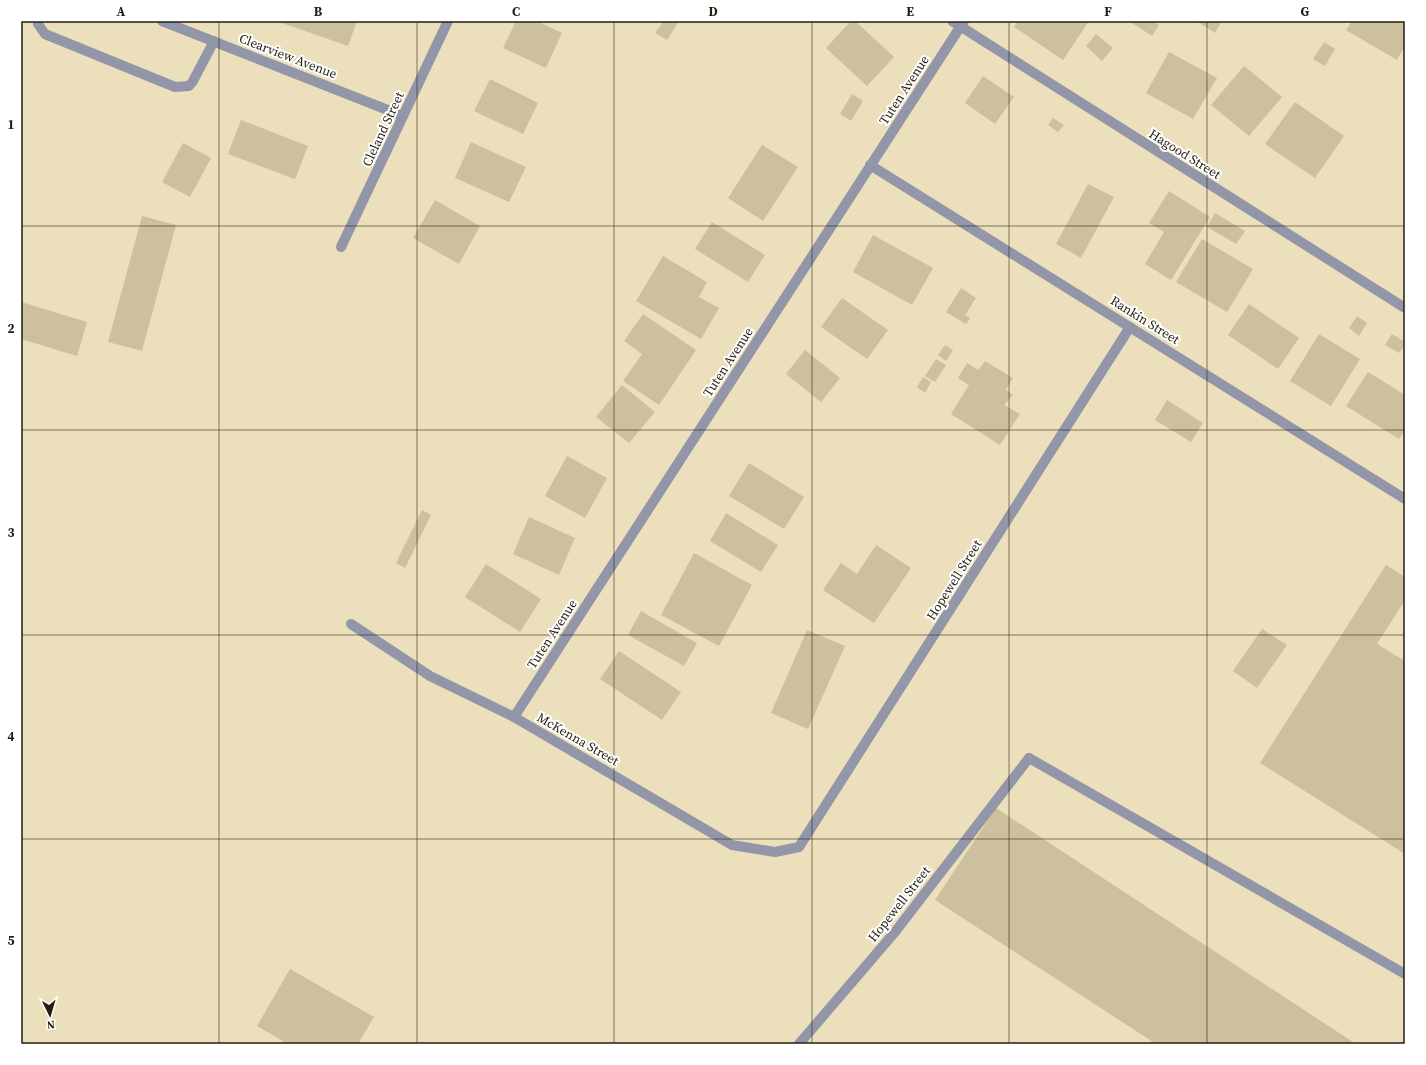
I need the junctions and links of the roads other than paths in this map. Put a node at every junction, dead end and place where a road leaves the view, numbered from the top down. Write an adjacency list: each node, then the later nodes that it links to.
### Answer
1 (38, 21): 5 (street)
2 (162, 21): 5 (street, Clearview Avenue)
3 (448, 21): 6 (street, Cleland Street)
4 (959, 23): 7 (street, Tuten Avenue); 9 (street, Hagood Street)
5 (214, 41): 6 (street, Clearview Avenue)
6 (403, 116): 8 (street, Cleland Street)
7 (870, 165): 10 (street, Rankin Street); 13 (street, Tuten Avenue)
8 (341, 247)
9 (1405, 308)
10 (1130, 327): 11 (street, Rankin Street); 14 (street, Hopewell Street)
11 (1405, 499)
12 (351, 624): 13 (street, McKenna Street)
13 (514, 717): 14 (street, McKenna Street)
14 (799, 847)
15 (1405, 974): 16 (street, Hopewell Street)
16 (799, 1044)

